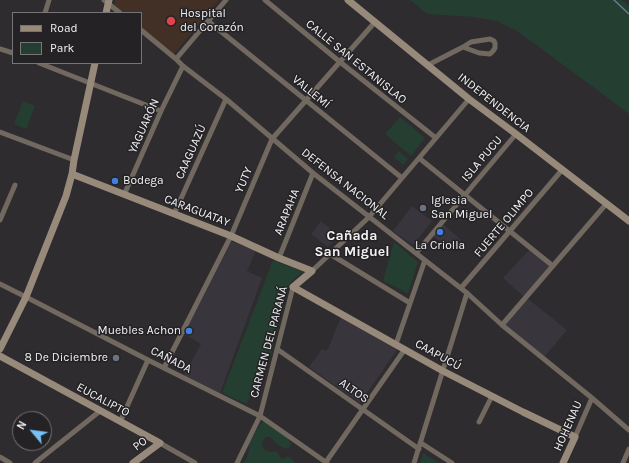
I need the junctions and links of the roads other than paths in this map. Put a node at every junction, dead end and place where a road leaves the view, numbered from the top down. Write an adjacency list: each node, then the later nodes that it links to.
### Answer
1 (49, 0): 6 (street)
2 (226, 0): 9 (street)
3 (265, 0): 16 (street, CALLE SAN ESTANISLAO)
4 (348, 0): 10 (street, INDEPENDENCIA)
5 (107, 1): 7 (street); 8 (street)
6 (44, 12)
7 (106, 12)
8 (119, 12)
9 (208, 21): 15 (street); 24 (street, VALLEMÍ)
10 (375, 22): 16 (street, YUTY); 19 (street, INDEPENDENCIA)
11 (142, 31): 15 (street, DEFENSA NACIONAL)
12 (463, 47): 12 (street); 19 (street)
13 (0, 49): 14 (street)
14 (12, 53)
15 (176, 59): 20 (street, DEFENSA NACIONAL)
16 (340, 62): 24 (street, YUTY); 28 (street, CALLE SAN ESTANISLAO)
17 (42, 64): 21 (street)
18 (95, 64): 21 (street)
19 (428, 65): 23 (street, INDEPENDENCIA)
20 (183, 66): 22 (street, DEFENSA NACIONAL); 25 (street, YAGUARÓN)
21 (90, 83): 25 (street); 31 (street)
22 (226, 99): 29 (street, DEFENSA NACIONAL); 40 (street, CAAGUAZÚ)
23 (469, 99): 27 (street, INDEPENDENCIA); 28 (street, CARMEN DEL PARANÁ)
24 (306, 100): 29 (street, YUTY); 35 (street, VALLEMÍ)
25 (162, 111): 38 (street, YAGUARÓN)
26 (0, 132): 31 (street)
27 (516, 134): 32 (street, INDEPENDENCIA); 37 (street, ISLA PUCU)
28 (436, 138): 30 (street, CARMEN DEL PARANÁ)
29 (272, 139): 33 (street, DEFENSA NACIONAL); 45 (street, YUTY)
30 (419, 158): 35 (street, CARMEN DEL PARANÁ); 37 (street)
31 (74, 160): 34 (street)
32 (562, 170): 39 (street, INDEPENDENCIA); 44 (street, FUERTE OLIMPO)
33 (313, 173): 41 (street, DEFENSA NACIONAL); 48 (street, ARAPAHA)
34 (72, 174): 38 (street, CARAGUATAY); 56 (street)
35 (402, 178): 41 (street, CARMEN DEL PARANÁ)
36 (15, 185): 42 (street)
37 (465, 194): 44 (street); 46 (street, ISLA PUCU)
38 (124, 195): 40 (street, CARAGUATAY)
39 (607, 204): 43 (street, INDEPENDENCIA); 50 (street)
40 (174, 214): 45 (street, CARAGUATAY)
41 (370, 216): 46 (street, DEFENSA NACIONAL); 47 (street, CARMEN DEL PARANÁ)
42 (0, 220)
43 (629, 221)
44 (511, 231): 50 (street); 54 (street, FUERTE OLIMPO)
45 (231, 236): 48 (street, CARAGUATAY); 65 (street, YUTY)
46 (416, 252): 49 (street, DEFENSA NACIONAL)
47 (330, 254): 51 (street, CARMEN DEL PARANÁ); 57 (street)
48 (279, 258): 51 (street, CARAGUATAY)
49 (425, 260): 54 (street, DEFENSA NACIONAL); 57 (street)
50 (553, 266): 58 (street)
51 (312, 271): 53 (street, CARMEN DEL PARANÁ)
52 (0, 284): 56 (street, CAÑADA)
53 (292, 288): 59 (street, CAAPUCÚ); 61 (street, CARMEN DEL PARANÁ)
54 (461, 288): 55 (street, DEFENSA NACIONAL)
55 (467, 293): 58 (street, DEFENSA NACIONAL); 66 (street)
56 (26, 297): 60 (street); 64 (street, CAÑADA)
57 (410, 303): 59 (street)
58 (502, 324): 68 (street, DEFENSA NACIONAL)
59 (396, 344): 62 (street, CAAPUCÚ)
60 (0, 349)
61 (277, 349): 69 (street, ALTOS); 71 (street, CARMEN DEL PARANÁ)
62 (405, 349): 66 (street, CAAPUCÚ); 69 (street)
63 (0, 356): 70 (street, EUCALIPTO)
64 (148, 360): 65 (street, CAÑADA); 72 (street)
65 (164, 368): 71 (street, CAÑADA)
66 (443, 371): 67 (street, CAAPUCÚ); 77 (street)
67 (492, 396): 73 (street); 75 (street, CAAPUCÚ)
68 (592, 398): 74 (street, DEFENSA NACIONAL); 75 (street, HOHENAU)
69 (363, 410): 77 (street, ALTOS); 85 (street)
70 (100, 411): 72 (street, EUCALIPTO); 81 (street)
71 (260, 416): 84 (street, CARMEN DEL PARANÁ); 85 (street, CAÑADA)
72 (120, 422): 76 (street, EUCALIPTO)
73 (479, 422)
74 (629, 430)
75 (575, 437): 88 (street, HOHENAU)
76 (160, 443): 82 (street, PO); 83 (street, EUCALIPTO)
77 (420, 446): 86 (street); 87 (street, ALTOS)
78 (629, 449): 89 (street)
79 (0, 457): 80 (street)
80 (10, 463)
81 (35, 463)
82 (134, 463)
83 (195, 463)
84 (236, 463)
85 (326, 463)
86 (414, 463)
87 (452, 463)
88 (563, 463)
89 (623, 463)

